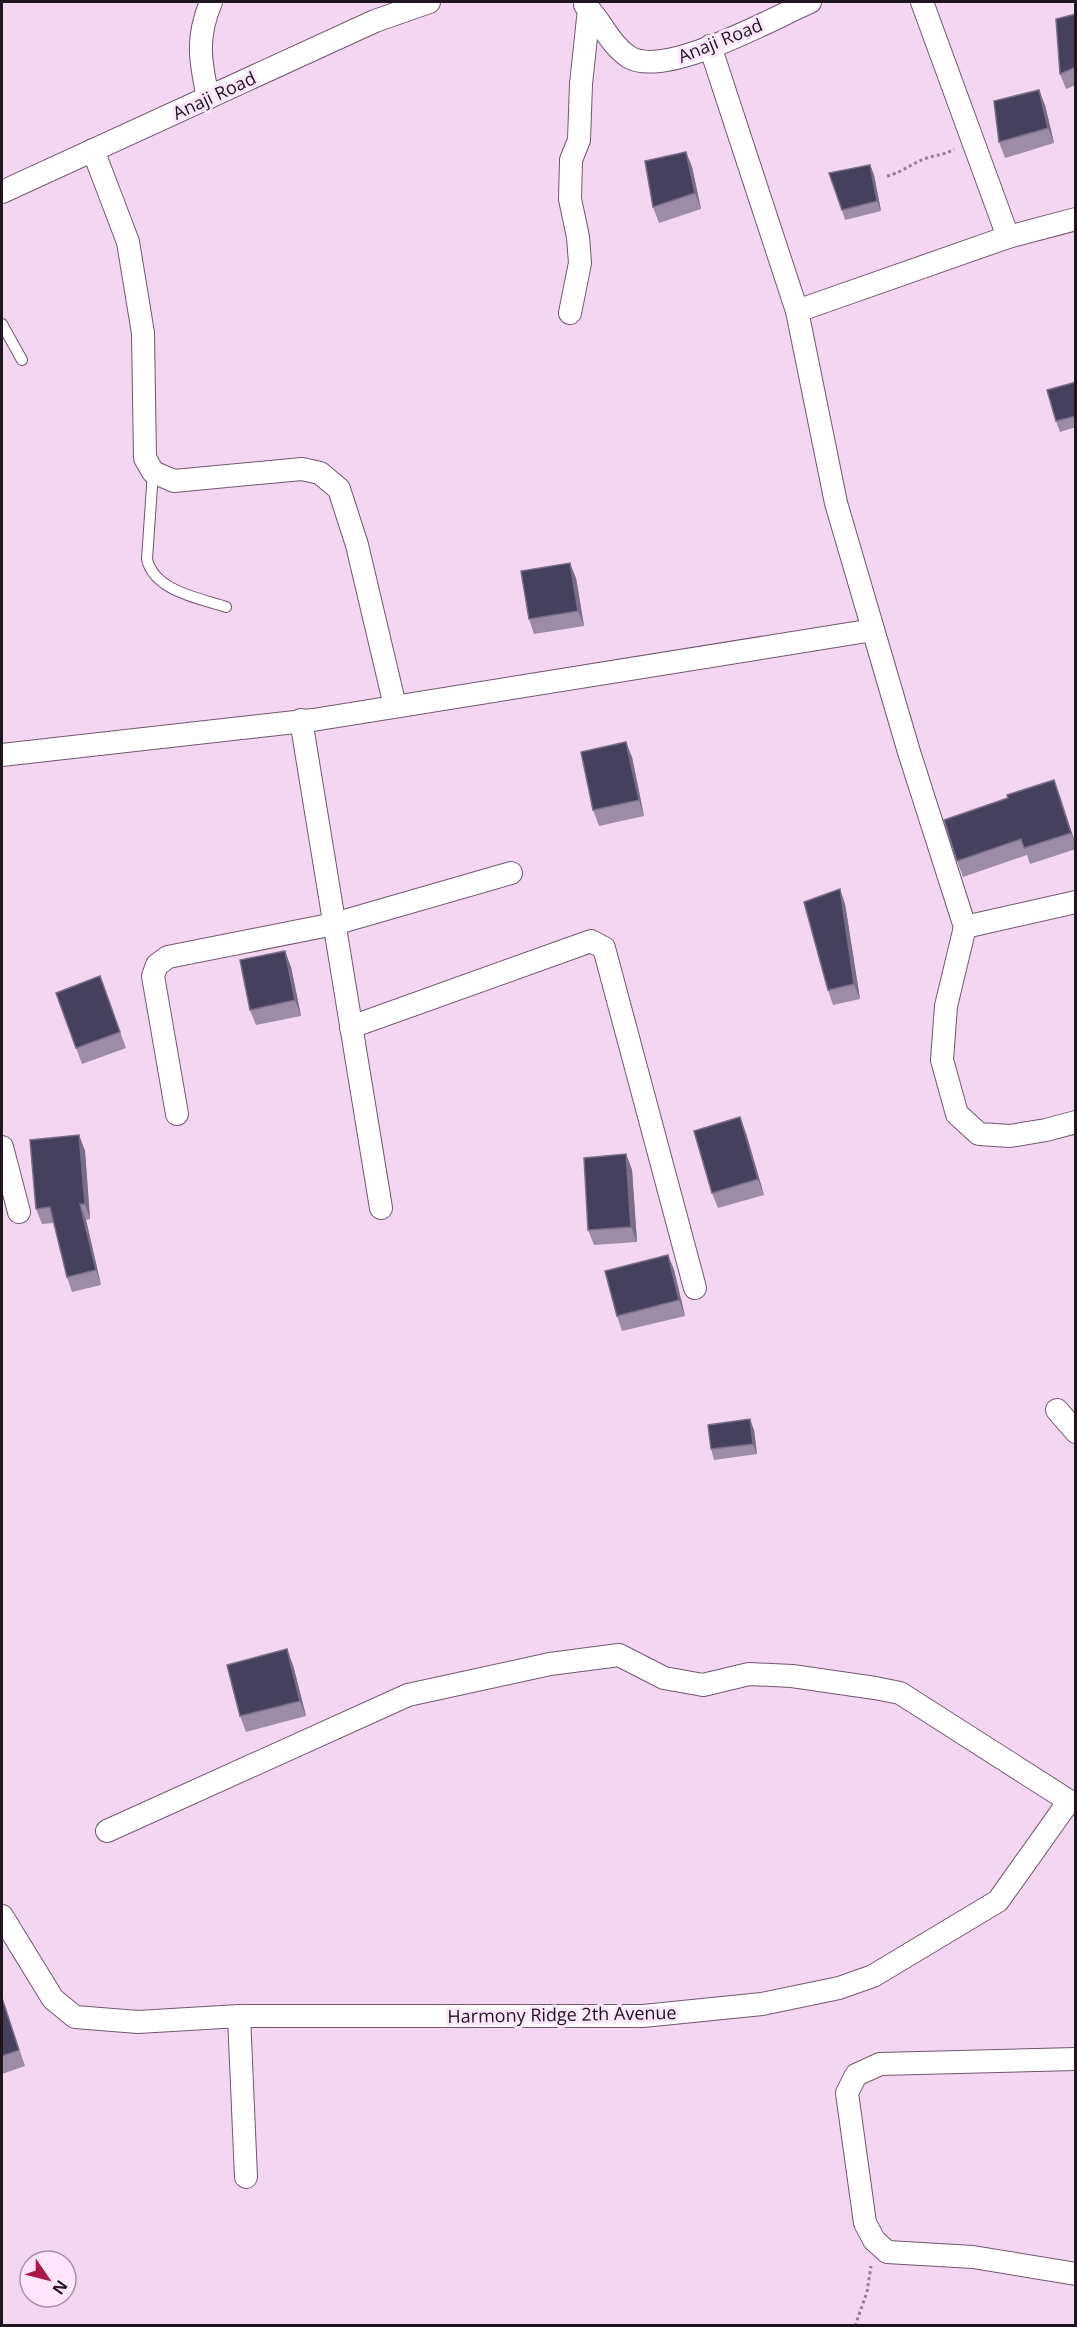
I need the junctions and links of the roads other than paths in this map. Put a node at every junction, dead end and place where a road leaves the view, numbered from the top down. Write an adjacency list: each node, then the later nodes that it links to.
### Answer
1 (211, 2): 7 (street)
2 (429, 2): 7 (street, Anaji Road)
3 (810, 2): 6 (street, Anaji Road)
4 (922, 2): 11 (street)
5 (585, 5): 6 (street, Anaji Road); 13 (street)
6 (710, 46): 12 (street)
7 (208, 98): 8 (street, Anaji Road)
8 (93, 150): 9 (street, Anaji Road); 16 (street)
9 (2, 192)
10 (1074, 223): 11 (street)
11 (1008, 237): 12 (street)
12 (797, 311): 18 (street)
13 (570, 313)
14 (2, 324): 15 (lane)
15 (22, 360)
16 (153, 472): 17 (lane); 19 (street)
17 (226, 607)
18 (873, 630): 19 (street); 25 (street)
19 (395, 706): 20 (street)
20 (301, 720): 21 (street); 24 (street)
21 (2, 754)
22 (511, 873): 24 (street)
23 (1076, 902): 25 (street)
24 (334, 924): 26 (street); 27 (street)
25 (965, 927): 28 (street)
26 (351, 1027): 30 (street); 32 (street)
27 (177, 1114)
28 (1076, 1122)
29 (2, 1148): 31 (street)
30 (381, 1208)
31 (18, 1212)
32 (695, 1288)
33 (1057, 1410): 34 (street)
34 (1076, 1432)
35 (1072, 1802): 36 (street); 38 (street, Harmony Ridge 2th Avenue)
36 (107, 1831)
37 (2, 1916): 38 (street, Harmony Ridge 2th Avenue)
38 (239, 2016): 40 (street)
39 (1076, 2059): 41 (street)
40 (246, 2176)
41 (1076, 2274)

